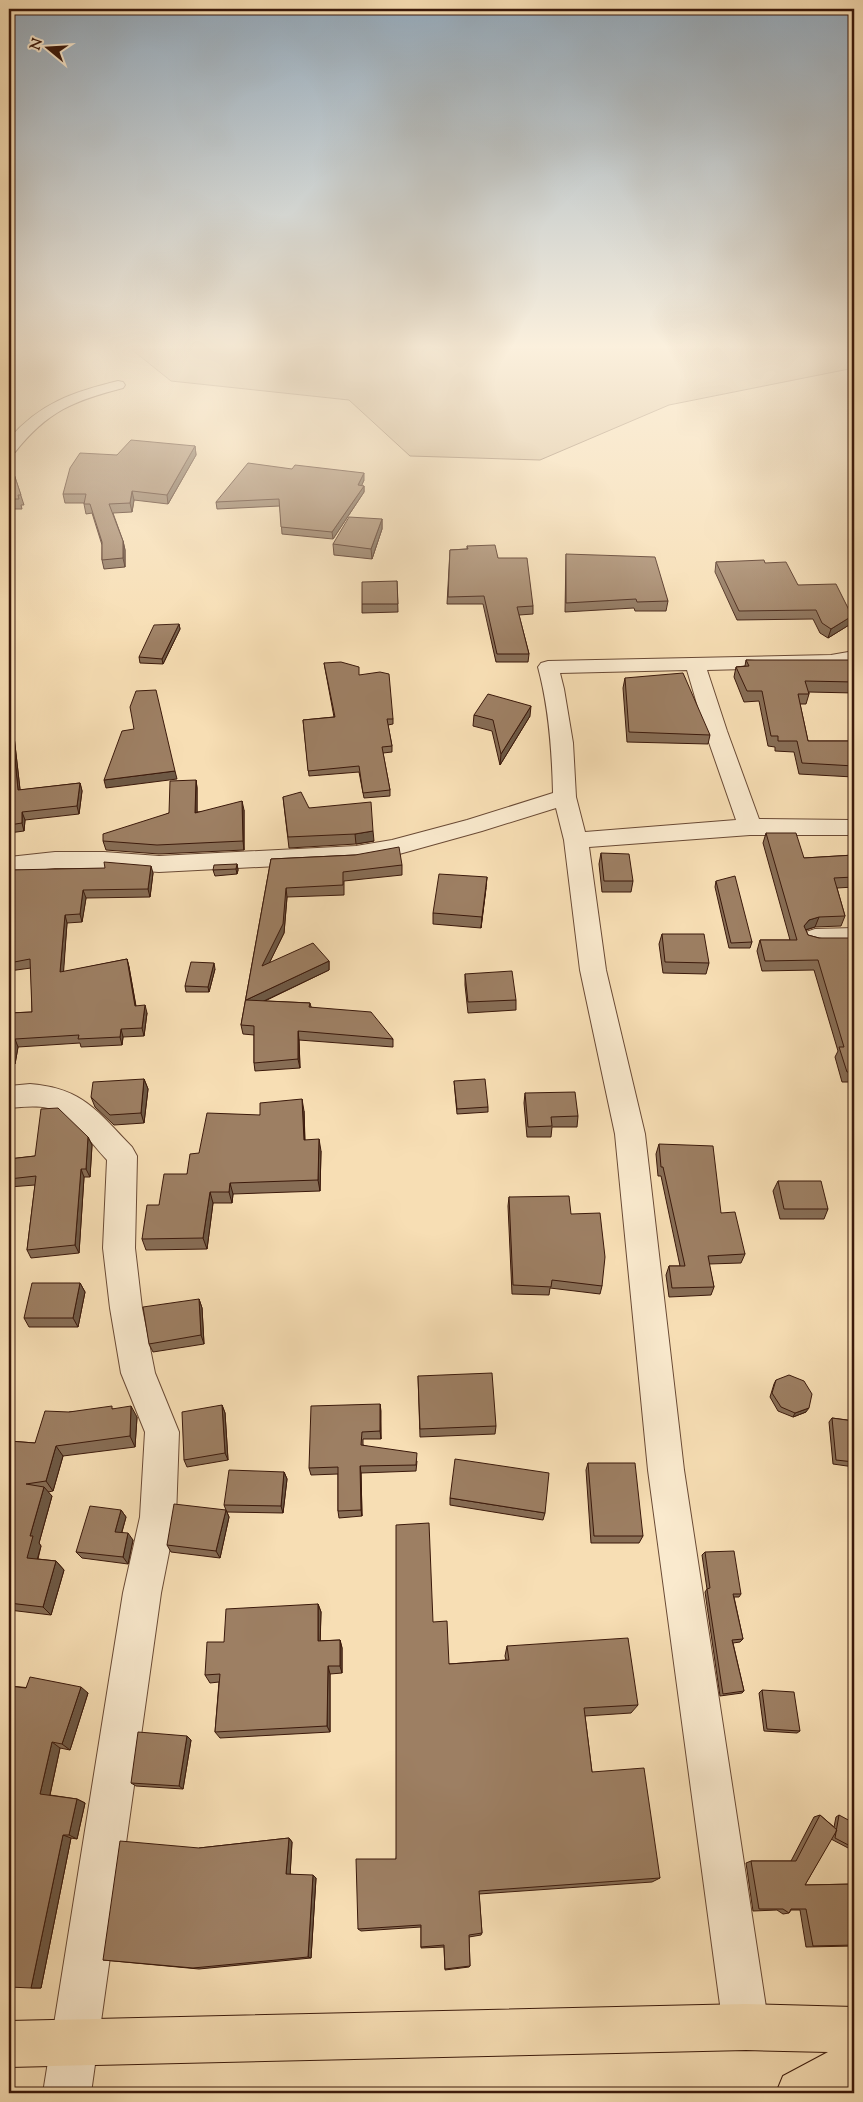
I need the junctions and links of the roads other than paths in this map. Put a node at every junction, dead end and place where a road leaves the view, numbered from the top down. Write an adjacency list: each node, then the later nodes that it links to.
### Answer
1 (854, 657): 2 (street)
2 (695, 663): 3 (street); 4 (street)
3 (566, 797): 6 (street); 7 (street)
4 (750, 827): 5 (street); 6 (street)
5 (851, 828)
6 (576, 840): 11 (street)
7 (9, 865)
8 (854, 937): 9 (street)
9 (815, 938)
10 (9, 1097): 13 (street)
11 (746, 2027): 12 (main road); 13 (main road)
12 (854, 2030)
13 (74, 2043): 14 (main road); 16 (street)
14 (9, 2044)
15 (854, 2064): 17 (main road)
16 (67, 2093)
17 (800, 2093)

